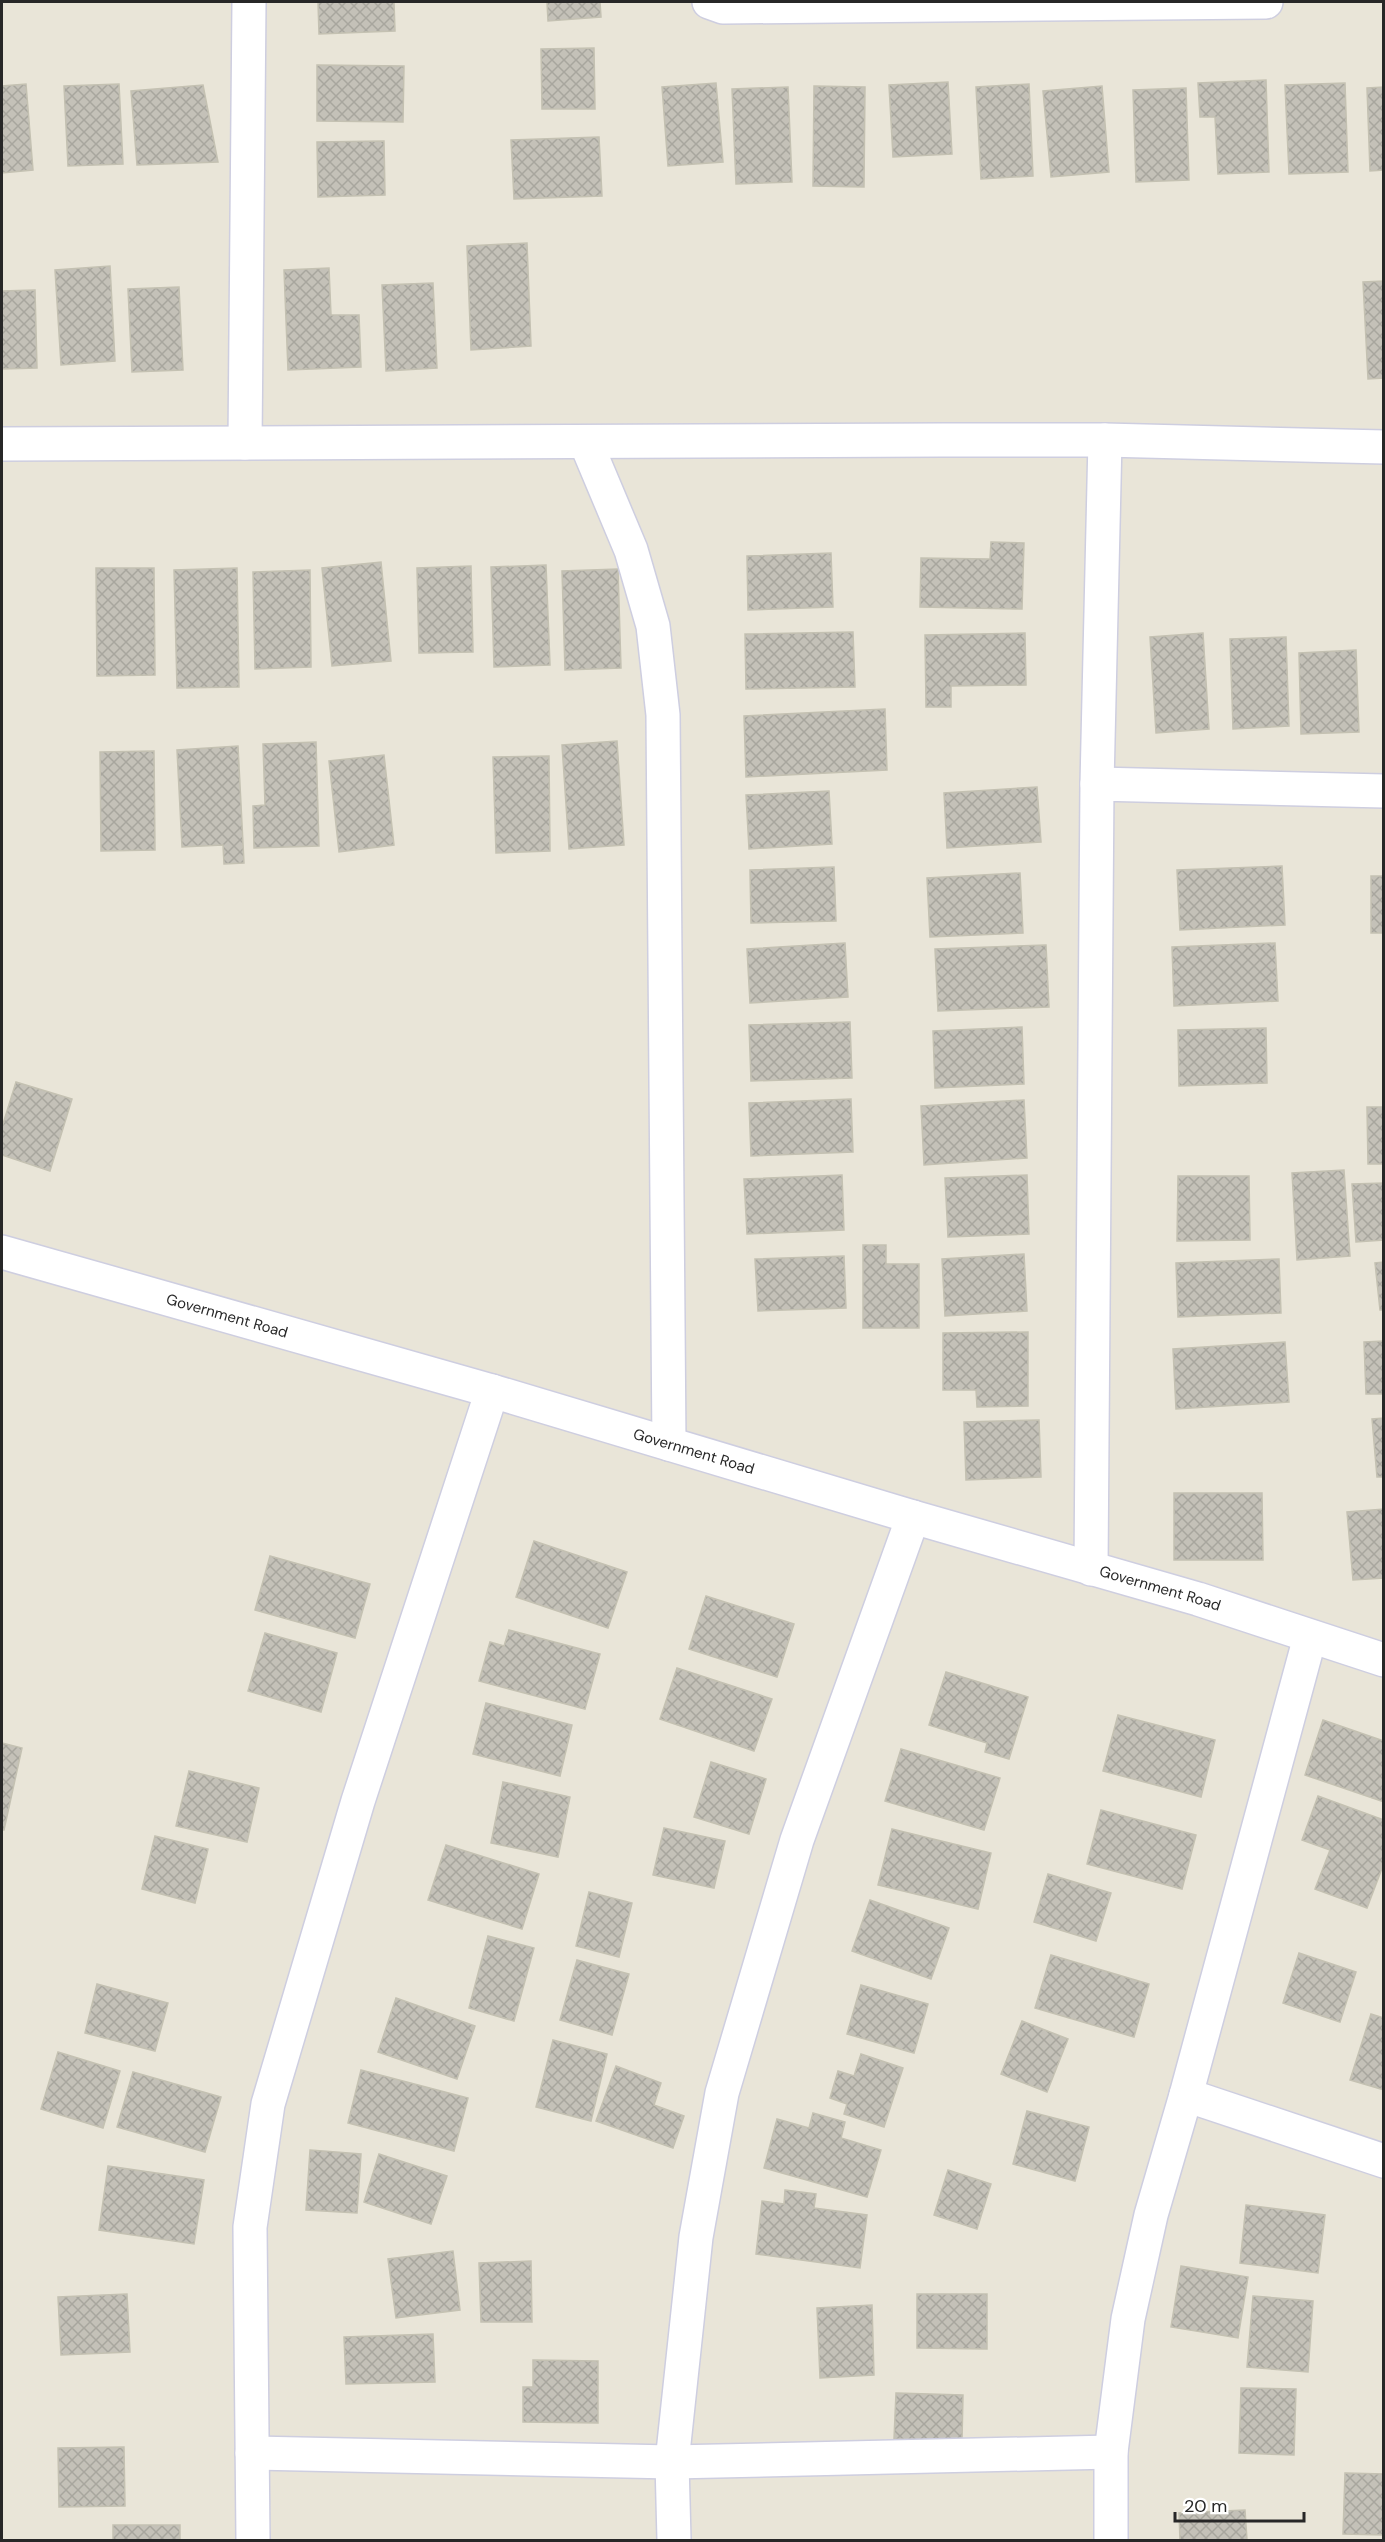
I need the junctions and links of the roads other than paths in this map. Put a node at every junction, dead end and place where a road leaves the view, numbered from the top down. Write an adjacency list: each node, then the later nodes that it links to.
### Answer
1 (249, 2): 6 (street)
2 (709, 2): 4 (street)
3 (1266, 2): 4 (street)
4 (1098, 3)
5 (1105, 440): 7 (street); 9 (street); 10 (street)
6 (245, 443): 7 (street); 8 (street)
7 (586, 443): 14 (street)
8 (2, 444)
9 (1383, 447)
10 (1097, 784): 11 (street); 16 (street)
11 (1383, 791)
12 (2, 1252): 13 (street, Government Road)
13 (492, 1391): 14 (street, Government Road); 22 (street)
14 (669, 1444): 15 (street, Government Road)
15 (914, 1517): 16 (street, Government Road); 23 (street)
16 (1091, 1569): 17 (street, Government Road)
17 (1310, 1637): 18 (street, Government Road); 19 (street)
18 (1383, 1660)
19 (1186, 2094): 20 (street); 21 (street)
20 (1383, 2161)
21 (1111, 2452): 23 (street); 26 (street)
22 (252, 2453): 23 (street); 24 (street)
23 (672, 2462): 25 (street)
24 (252, 2541)
25 (674, 2541)
26 (1112, 2541)

